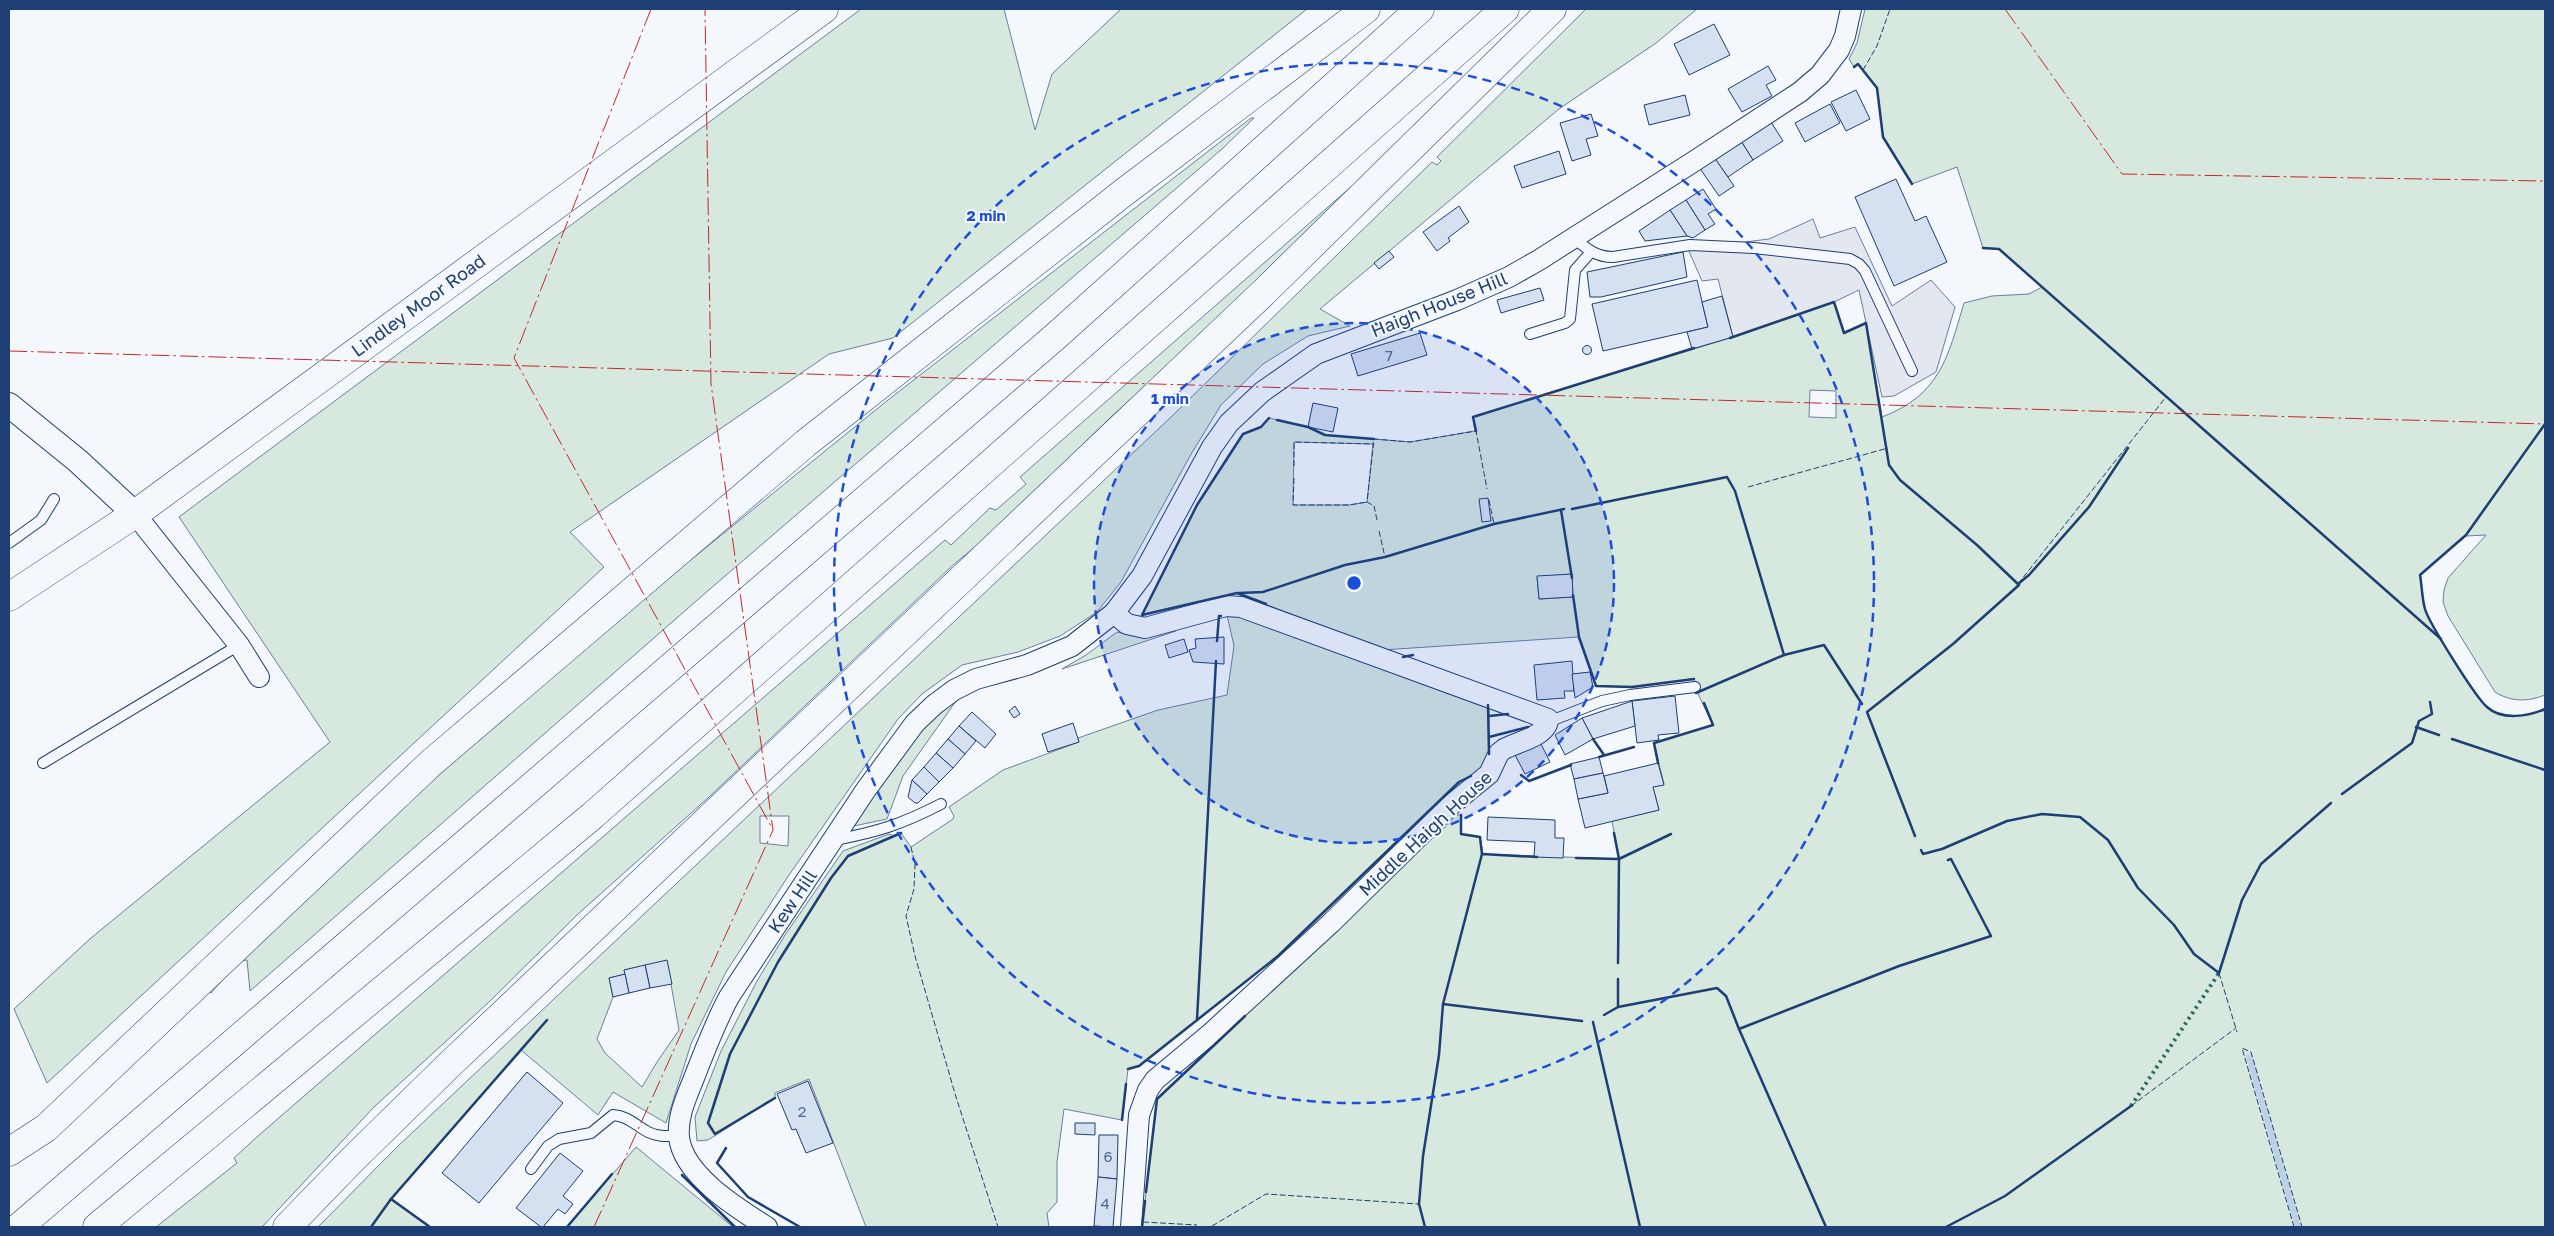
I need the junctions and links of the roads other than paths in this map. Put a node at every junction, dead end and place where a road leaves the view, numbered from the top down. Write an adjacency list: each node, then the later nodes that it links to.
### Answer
1 (824, 9): 13 (main road, Lindley Moor Road)
2 (1366, 9): 26 (main road)
3 (1420, 9): 28 (main road)
4 (1505, 9): 29 (main road)
5 (1552, 9): 30 (main road)
6 (1851, 9): 7 (street, Haigh House Hill)
7 (1574, 238): 8 (lane); 16 (street, Haigh House Hill)
8 (1591, 252): 9 (lane); 10 (lane)
9 (1530, 334)
10 (1912, 371)
11 (9, 405): 13 (street)
12 (54, 499): 14 (lane)
13 (135, 514): 15 (main road, Lindley Moor Road); 17 (street)
14 (9, 543)
15 (9, 597)
16 (1114, 613): 18 (street, Haigh House Hill); 21 (street)
17 (239, 645): 19 (street); 22 (lane)
18 (1072, 646): 24 (street, Kew Hill)
19 (259, 677)
20 (1695, 687): 21 (lane)
21 (1548, 722): 32 (street, Middle Haigh House)
22 (43, 762)
23 (941, 804): 24 (lane)
24 (834, 840): 25 (street, Kew Hill)
25 (679, 1136): 27 (lane); 31 (street, Kew Hill)
26 (9, 1152)
27 (531, 1168)
28 (19, 1227)
29 (97, 1227)
30 (287, 1227)
31 (767, 1227)
32 (1131, 1227)

